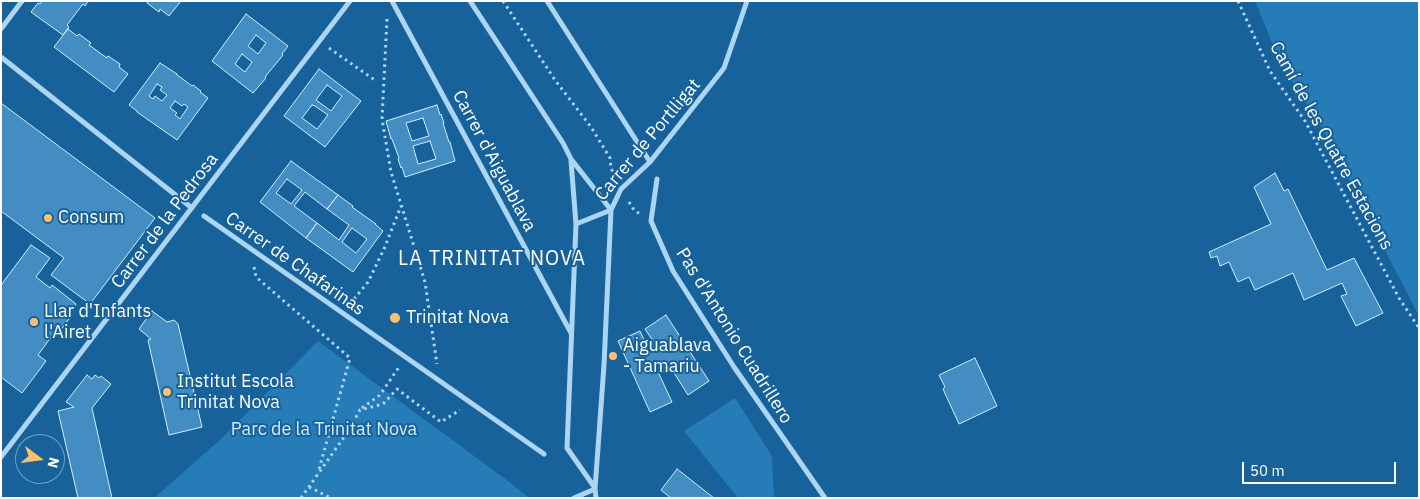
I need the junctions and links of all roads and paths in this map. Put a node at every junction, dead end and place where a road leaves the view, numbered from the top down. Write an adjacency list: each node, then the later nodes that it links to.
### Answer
1 (22, 1): 10 (street)
2 (350, 1): 11 (street, Carrer de la Pedrosa)
3 (392, 1): 26 (street, Carrer d'Aiguablava)
4 (470, 1): 14 (street)
5 (503, 1): 16 (path)
6 (547, 1): 15 (street)
7 (747, 1): 15 (street, Carrer de Portlligat)
8 (1238, 1): 25 (path, Camí de les Quatre Estacions)
9 (388, 15): 18 (path)
10 (1, 29)
11 (319, 41): 13 (path); 19 (street, Carrer de la Pedrosa)
12 (1, 57): 19 (street)
13 (376, 81)
14 (571, 159): 20 (street); 22 (street)
15 (650, 162): 20 (street, Carrer de Portlligat)
16 (612, 171)
17 (657, 179): 40 (street, Pas d'Antonio Cuadrillero)
18 (401, 205): 24 (path); 28 (path)
19 (192, 208): 32 (street, Carrer de la Pedrosa)
20 (611, 210): 22 (street, Carrer de Portlligat); 35 (street)
21 (204, 216): 23 (street, Carrer de Chafarinas)
22 (576, 224): 26 (street)
23 (250, 249): 24 (street, Carrer de Chafarinas); 33 (path)
24 (342, 313): 28 (street, Carrer de Chafarinas)
25 (1419, 328)
26 (571, 333): 35 (street)
27 (391, 380): 30 (path)
28 (440, 382): 29 (street, Carrer de Chafarinas)
29 (471, 403): 30 (path); 31 (street, Carrer de Chafarinas)
30 (360, 410): 33 (path)
31 (544, 454)
32 (1, 457)
33 (318, 473): 34 (path)
34 (308, 487): 36 (path); 37 (path)
35 (595, 489): 38 (street); 39 (street)
36 (301, 498)
37 (331, 498)
38 (574, 498)
39 (596, 498)
40 (825, 498)

